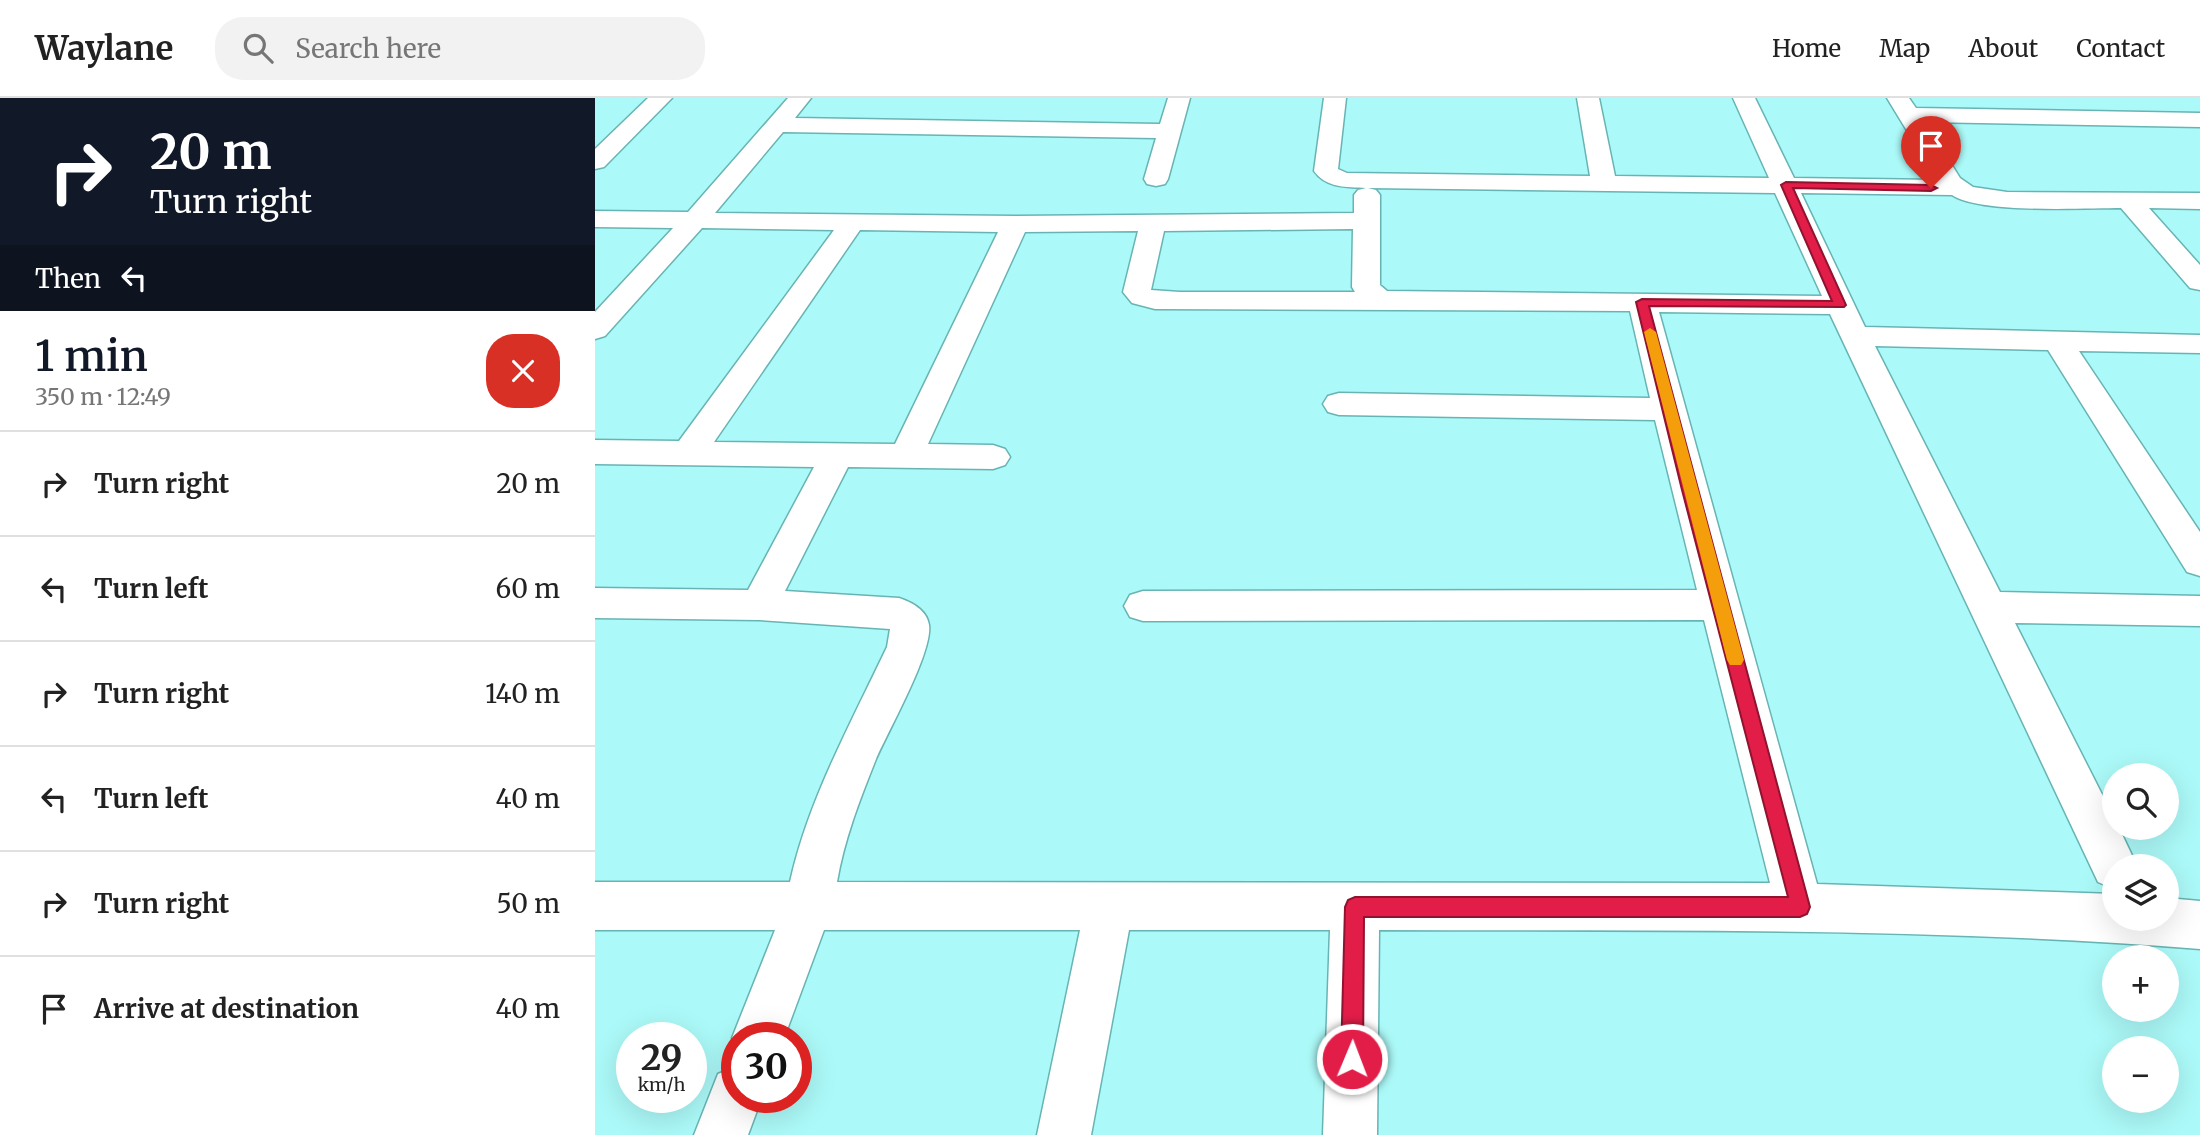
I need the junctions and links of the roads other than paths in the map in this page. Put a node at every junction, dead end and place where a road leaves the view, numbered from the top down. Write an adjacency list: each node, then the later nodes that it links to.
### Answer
1 (660, 98): 12 (street)
2 (800, 98): 10 (street)
3 (1179, 98): 11 (street)
4 (1335, 98): 14 (street)
5 (1588, 98): 15 (street)
6 (1744, 98): 16 (street)
7 (1904, 106): 8 (street); 17 (street)
8 (2057, 107): 9 (street)
9 (2200, 120)
10 (776, 125): 11 (street); 21 (street)
11 (1170, 131): 13 (street)
12 (595, 162)
13 (1156, 179)
14 (1367, 181): 15 (street); 22 (street)
15 (1604, 185): 16 (street)
16 (1786, 185): 17 (street); 31 (street)
17 (1956, 188): 18 (street)
18 (2128, 201): 19 (street); 26 (street)
19 (2200, 201)
20 (595, 219): 21 (street)
21 (695, 220): 23 (street); 32 (street)
22 (1366, 221): 24 (street); 29 (street)
23 (852, 223): 25 (street); 39 (street)
24 (1153, 223): 25 (street); 29 (street)
25 (1015, 224): 41 (street)
26 (2169, 246): 27 (street); 28 (street)
27 (2200, 246)
28 (2200, 282)
29 (1380, 300): 30 (street)
30 (1642, 302): 31 (street); 37 (street)
31 (1840, 305): 33 (street)
32 (595, 330)
33 (1857, 336): 34 (street); 49 (street)
34 (2057, 340): 35 (street); 43 (street)
35 (2200, 344)
36 (1339, 404): 37 (street)
37 (1670, 410): 47 (street)
38 (595, 452): 39 (street)
39 (687, 455): 40 (street)
40 (837, 455): 41 (street); 46 (street)
41 (906, 456): 42 (street)
42 (993, 457)
43 (2187, 521): 44 (street)
44 (2200, 562)
45 (595, 603): 46 (street)
46 (759, 605): 56 (street)
47 (1721, 605): 48 (street); 55 (street)
48 (1143, 606)
49 (1989, 607): 50 (street); 51 (street)
50 (2200, 611)
51 (2108, 854)
52 (595, 906): 56 (street)
53 (1109, 907): 54 (street); 56 (street); 63 (street)
54 (1355, 907): 55 (street); 64 (street)
55 (1800, 907): 57 (street)
56 (808, 908): 60 (street)
57 (2102, 918)
58 (2179, 923): 59 (street)
59 (2200, 925)
60 (764, 1022)
61 (729, 1113): 62 (street)
62 (721, 1135)
63 (1064, 1135)
64 (1350, 1135)

